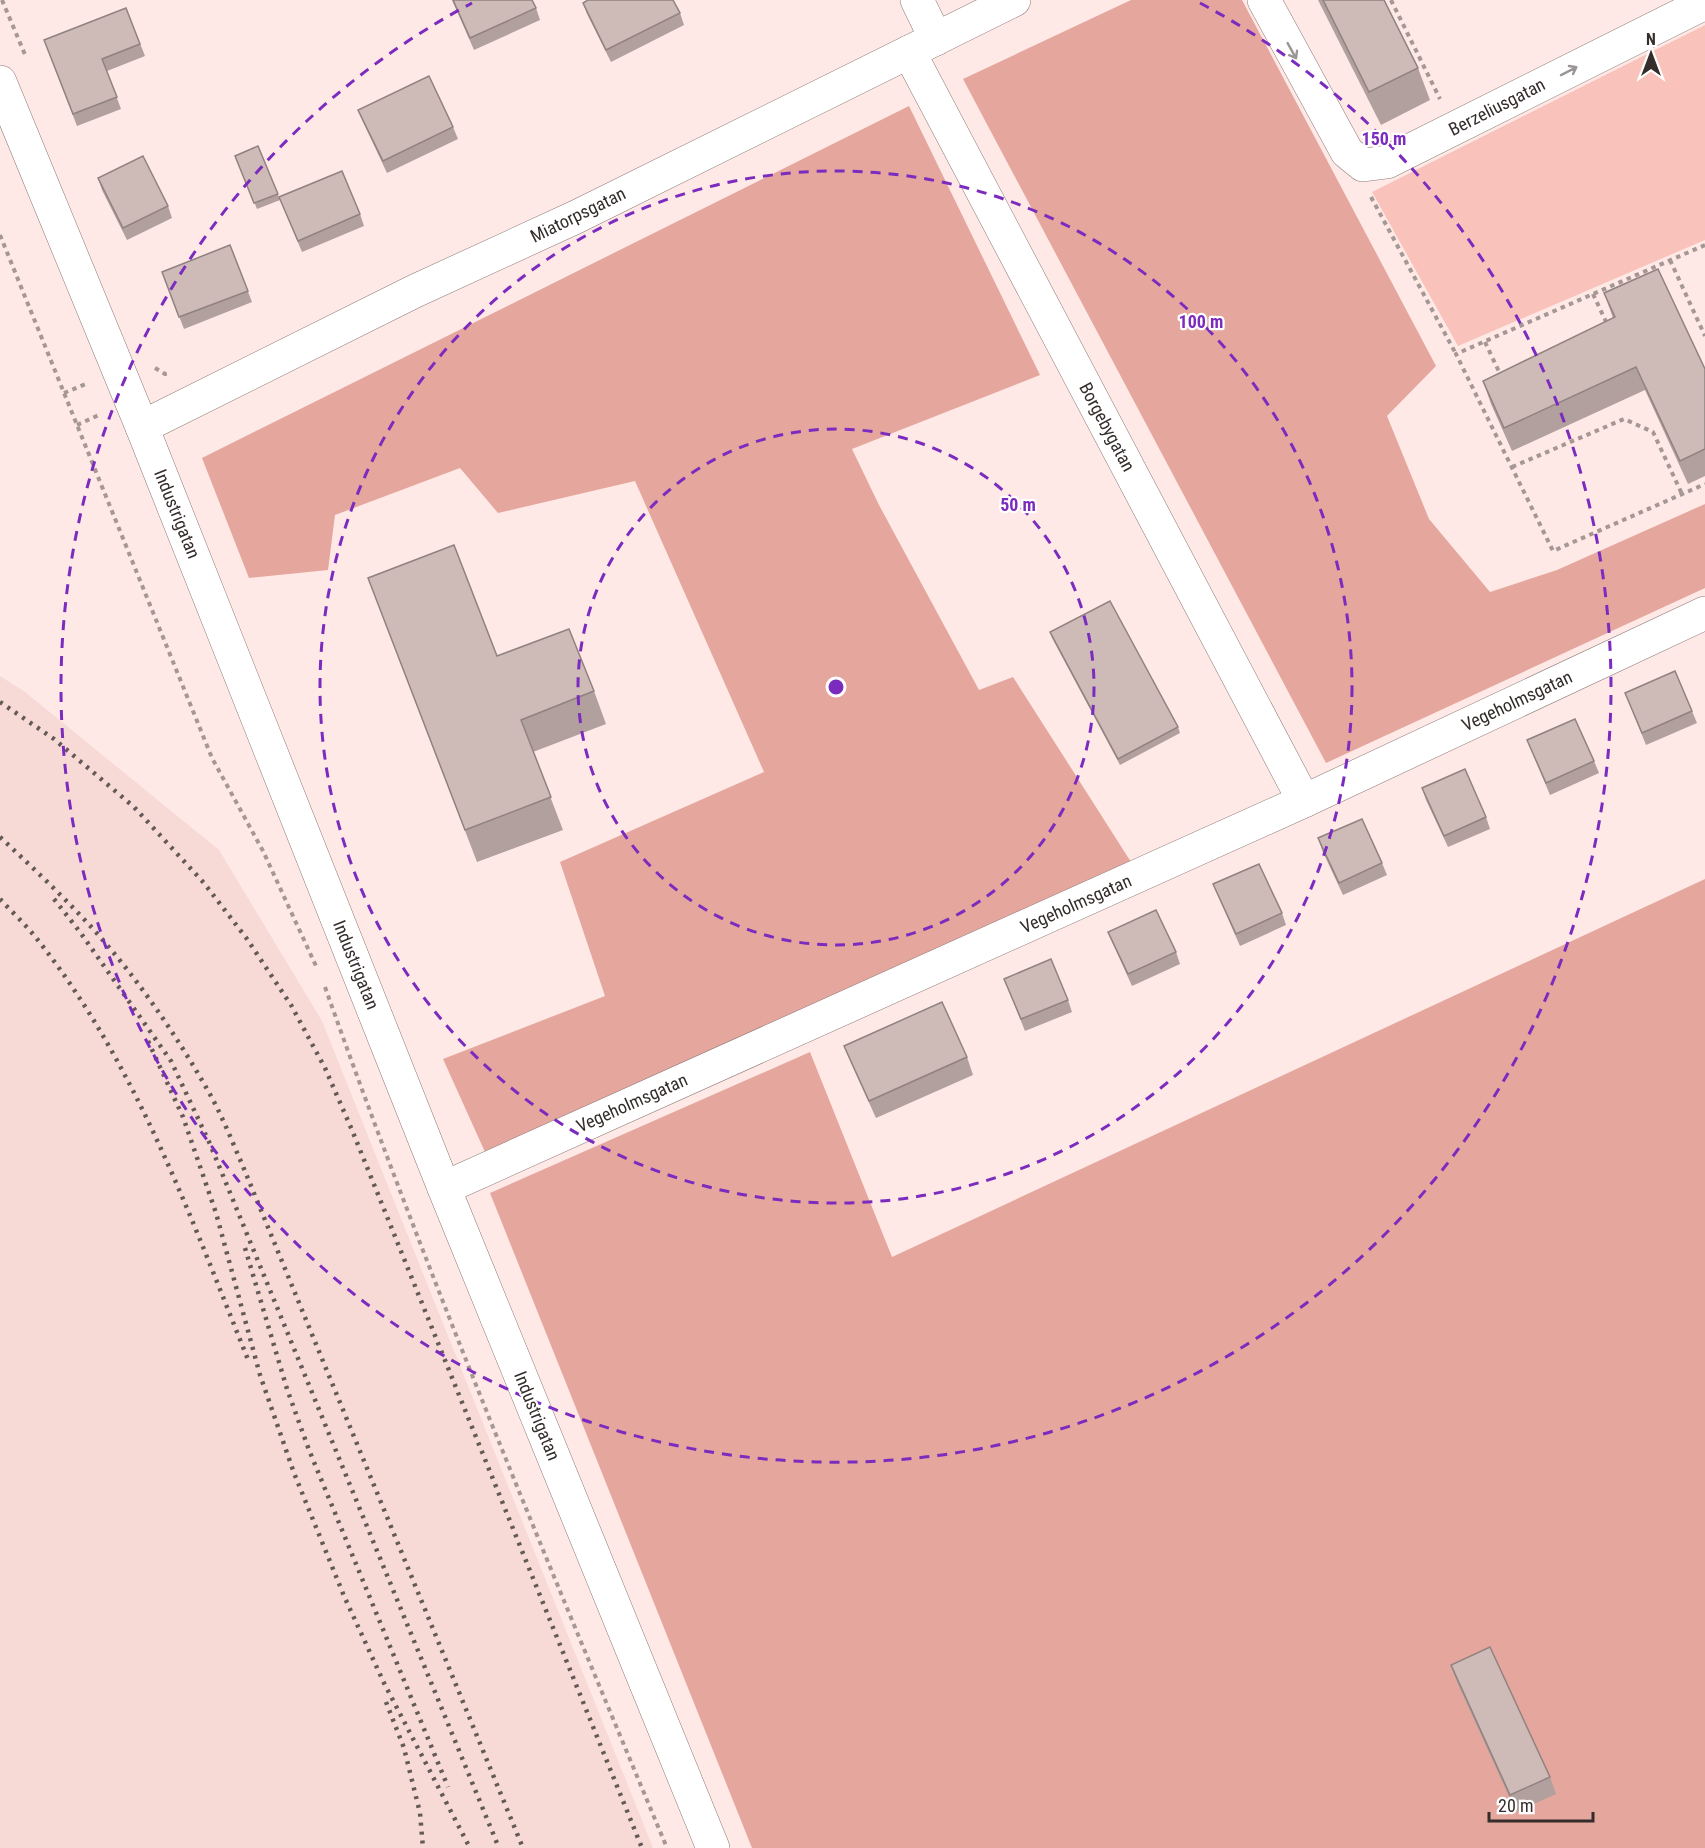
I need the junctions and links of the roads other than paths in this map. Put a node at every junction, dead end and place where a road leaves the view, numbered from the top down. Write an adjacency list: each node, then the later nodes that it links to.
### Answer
1 (917, 0): 5 (street, Borgebygatan)
2 (1014, 0): 5 (street, Miatorpsgatan)
3 (1264, 0): 4 (street, Berzeliusgatan, one-way to 4)
4 (1705, 3)
5 (922, 46): 7 (street, Miatorpsgatan); 9 (street, Borgebygatan)
6 (0, 82): 7 (street, Industrigatan)
7 (142, 427): 10 (street, Industrigatan)
8 (1705, 613): 9 (street, Vegeholmsgatan)
9 (1304, 801): 10 (street, Vegeholmsgatan)
10 (444, 1188): 11 (street, Industrigatan)
11 (713, 1848)

